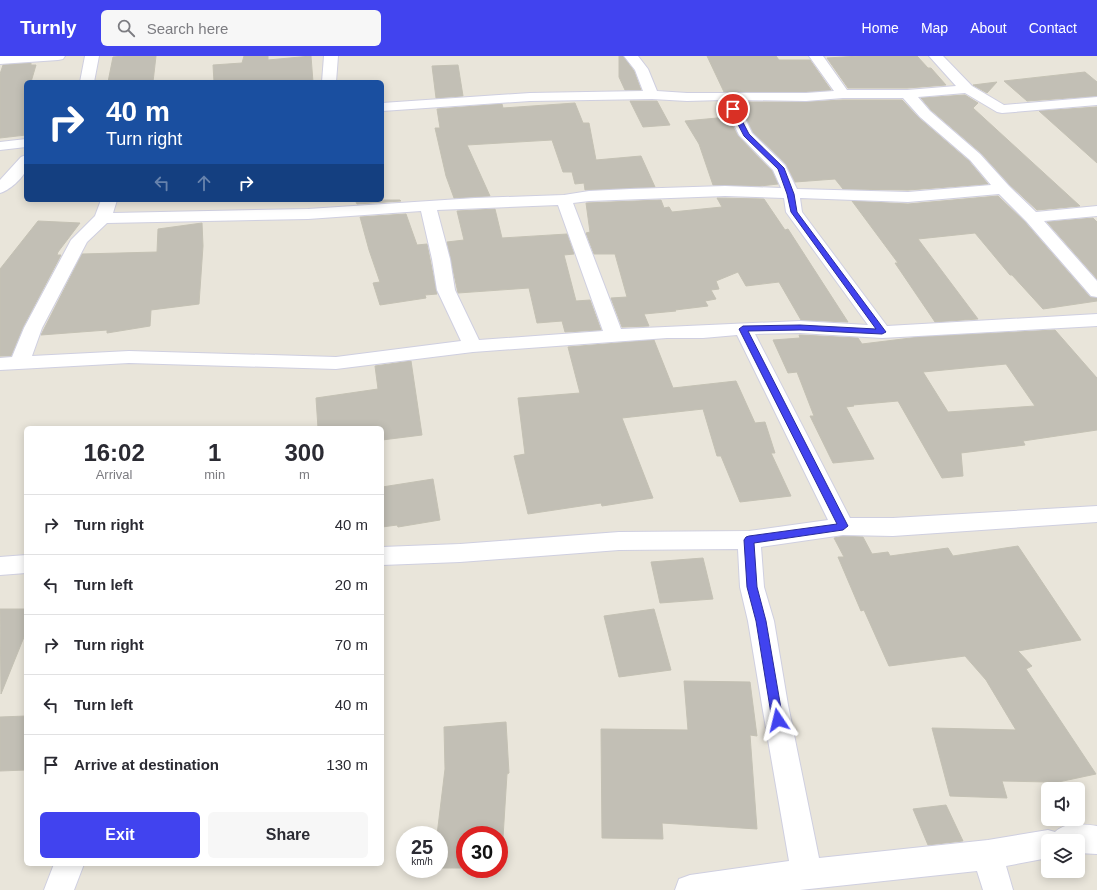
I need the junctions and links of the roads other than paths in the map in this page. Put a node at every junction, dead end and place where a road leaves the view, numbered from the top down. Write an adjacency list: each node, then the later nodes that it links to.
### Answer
1 (58, 56): 7 (street)
2 (92, 56): 8 (street)
3 (331, 56): 9 (street)
4 (631, 56): 13 (street)
5 (816, 56): 11 (street)
6 (936, 56): 10 (street)
7 (0, 60)
8 (87, 80)
9 (329, 80)
10 (967, 89): 12 (street); 15 (street)
11 (843, 94): 12 (street); 14 (street)
12 (907, 94): 21 (street)
13 (652, 95): 14 (street); 16 (street)
14 (726, 96): 22 (street)
15 (1097, 101)
16 (384, 107)
17 (24, 143): 18 (street)
18 (0, 146)
19 (24, 162): 20 (street)
20 (0, 188)
21 (1003, 189): 22 (street); 27 (street)
22 (791, 194): 23 (street); 32 (street)
23 (564, 200): 25 (street); 33 (street)
24 (108, 202): 28 (street)
25 (428, 207): 28 (street); 34 (street)
26 (1097, 212): 27 (street)
27 (1032, 217): 29 (street)
28 (103, 218): 36 (street)
29 (1097, 292)
30 (1097, 320): 32 (street)
31 (743, 329): 32 (street); 33 (street); 38 (street)
32 (882, 332)
33 (614, 336): 34 (street)
34 (473, 346): 36 (street)
35 (0, 364): 36 (street)
36 (19, 364)
37 (1097, 514): 38 (street)
38 (843, 526): 39 (street)
39 (749, 540): 40 (street); 48 (street)
40 (384, 556)
41 (24, 564): 42 (street)
42 (0, 566)
43 (1085, 839): 44 (street)
44 (1097, 840)
45 (1041, 845): 46 (street)
46 (988, 855): 48 (street); 51 (street)
47 (68, 866): 49 (street)
48 (807, 874): 50 (street)
49 (59, 890)
50 (690, 890)
51 (998, 890)

